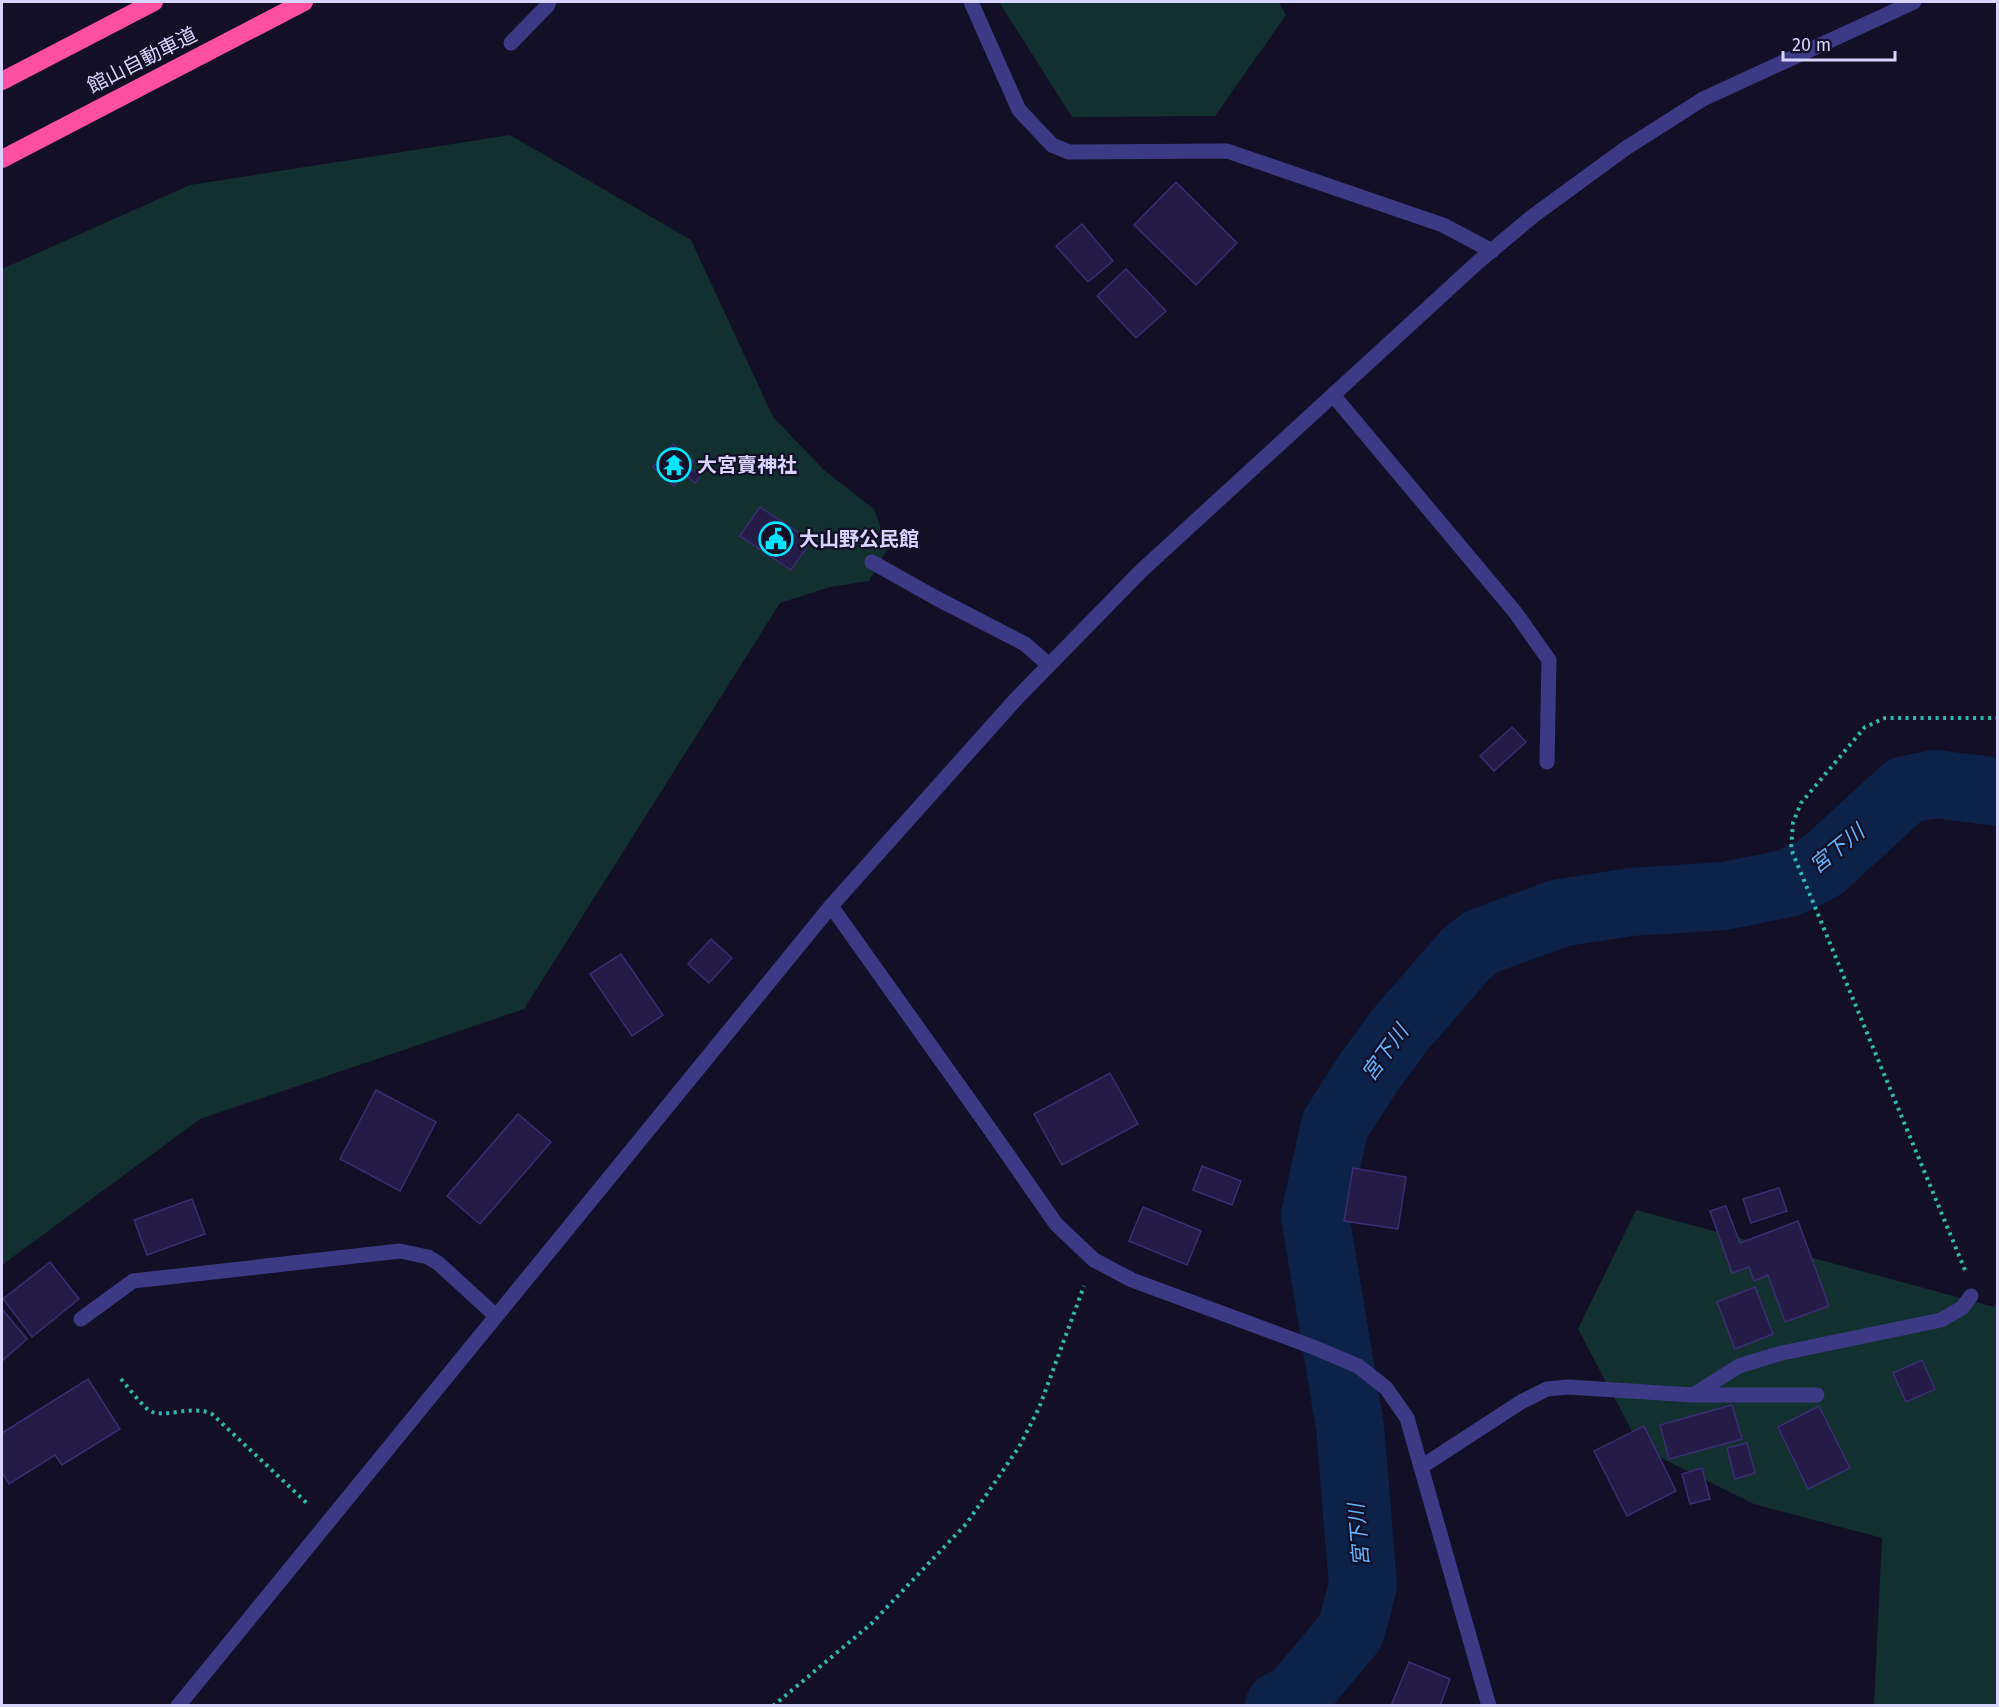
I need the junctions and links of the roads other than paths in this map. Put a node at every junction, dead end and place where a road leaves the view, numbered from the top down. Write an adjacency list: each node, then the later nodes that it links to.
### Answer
1 (154, 2): 7 (highway)
2 (304, 2): 8 (highway, 館山自動車道)
3 (549, 2): 6 (street)
4 (971, 2): 9 (street)
5 (1914, 2): 9 (street)
6 (511, 43)
7 (2, 81)
8 (2, 159)
9 (1492, 251): 10 (street)
10 (1333, 395): 12 (street); 13 (street)
11 (872, 562): 12 (street)
12 (1048, 665): 14 (street)
13 (1547, 762)
14 (831, 906): 16 (street); 20 (street)
15 (1971, 1296): 18 (street)
16 (496, 1316): 17 (street); 21 (street)
17 (81, 1319)
18 (1693, 1395): 19 (street); 20 (street)
19 (1817, 1395)
20 (1421, 1467): 22 (street)
21 (177, 1706)
22 (1489, 1706)

